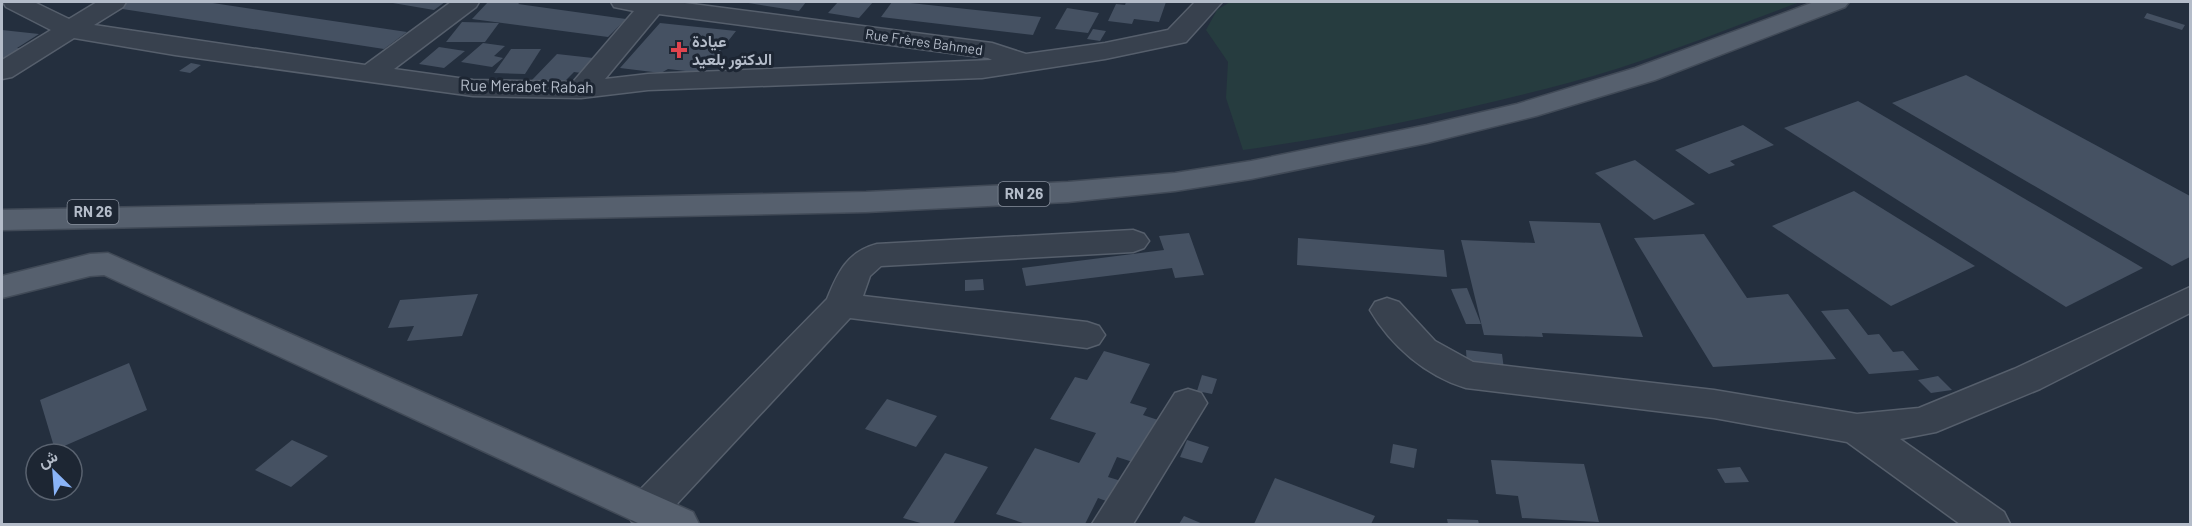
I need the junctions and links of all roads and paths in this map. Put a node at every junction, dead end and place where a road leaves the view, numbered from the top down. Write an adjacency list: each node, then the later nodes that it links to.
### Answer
1 (15, 2): 10 (street, Rue Merabet Rabah)
2 (114, 2): 10 (street)
3 (467, 2): 13 (street)
4 (623, 2): 8 (street, Rue Frères Bahmed)
5 (820, 2): 9 (street)
6 (1209, 2): 11 (street, Rue Frères Bahmed)
7 (1836, 2): 16 (main road, RN 26)
8 (653, 5): 9 (street, Rue Frères Bahmed); 14 (street)
9 (800, 25): 11 (street, Rue Frères Bahmed)
10 (69, 29): 12 (street); 13 (street, Rue Merabet Rabah)
11 (1024, 62): 14 (street, Rue Merabet Rabah)
12 (2, 71)
13 (370, 74): 14 (street, Rue Merabet Rabah)
14 (581, 90)
15 (2, 208): 16 (main road, RN 26)
16 (185, 214): 17 (main road, RN 26)
17 (2, 220)
18 (1133, 241): 23 (street)
19 (90, 265): 20 (main road); 21 (main road); 28 (main road)
20 (2, 267)
21 (2, 287)
22 (2190, 299): 27 (street)
23 (842, 305): 25 (street); 28 (street)
24 (1387, 310): 27 (street)
25 (1087, 335)
26 (1188, 403): 30 (street)
27 (1857, 429): 31 (street)
28 (646, 510): 29 (main road)
29 (679, 525)
30 (1112, 525)
31 (1990, 525)

